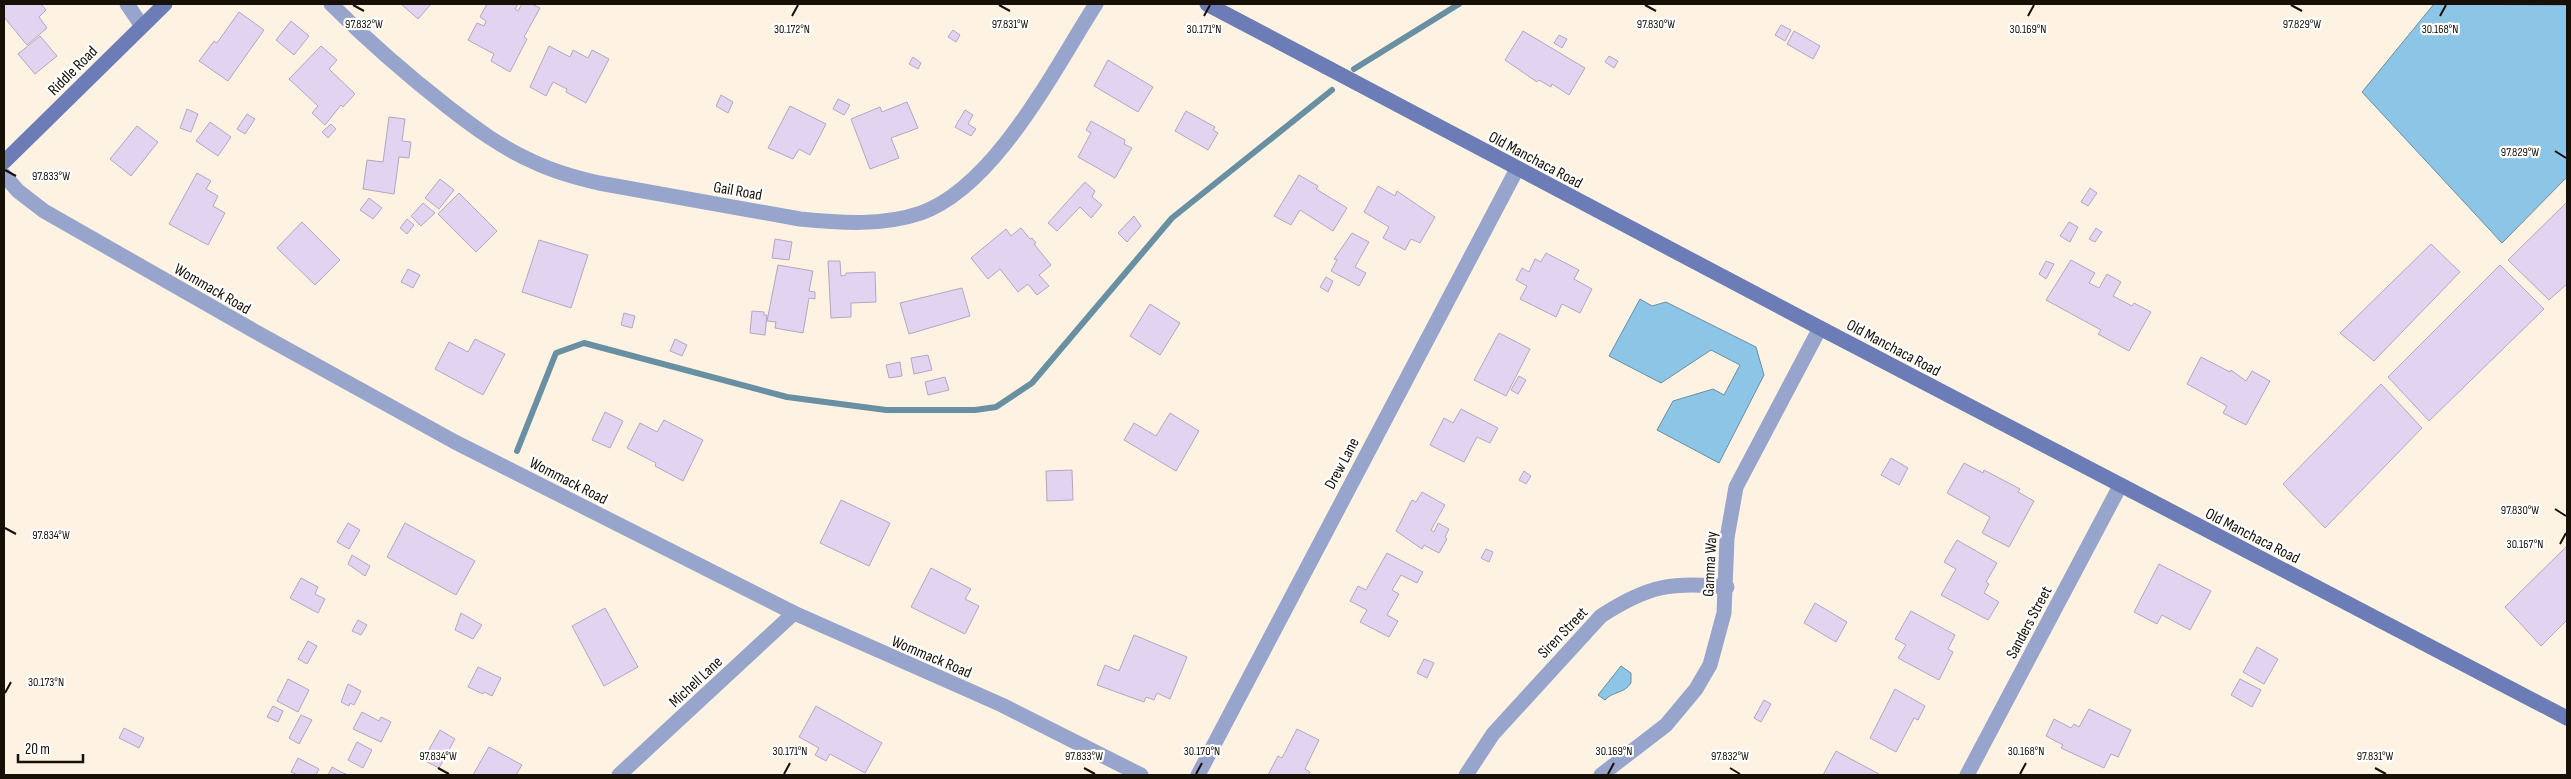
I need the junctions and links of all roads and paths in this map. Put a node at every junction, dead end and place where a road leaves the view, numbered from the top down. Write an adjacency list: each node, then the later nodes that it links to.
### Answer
1 (127, 4): 6 (street)
2 (165, 4): 6 (street, Riddle Road)
3 (331, 4): 4 (street, Gail Road)
4 (1096, 4)
5 (1207, 4): 8 (street, Old Manchaca Road)
6 (142, 26): 7 (street, Riddle Road)
7 (4, 162)
8 (1517, 168): 10 (street, Old Manchaca Road); 17 (street, Drew Lane)
9 (4, 175): 13 (street, Wommack Road)
10 (1820, 328): 11 (street, Old Manchaca Road); 12 (street, Gamma Way)
11 (2120, 486): 14 (street, Old Manchaca Road); 20 (street, Sanders Street)
12 (1726, 587): 18 (street, Siren Street); 19 (street, Gamma Way)
13 (794, 613): 15 (street, Michell Lane); 16 (street, Wommack Road)
14 (2567, 718)
15 (619, 775)
16 (1141, 775)
17 (1198, 775)
18 (1466, 775)
19 (1601, 775)
20 (1967, 775)

